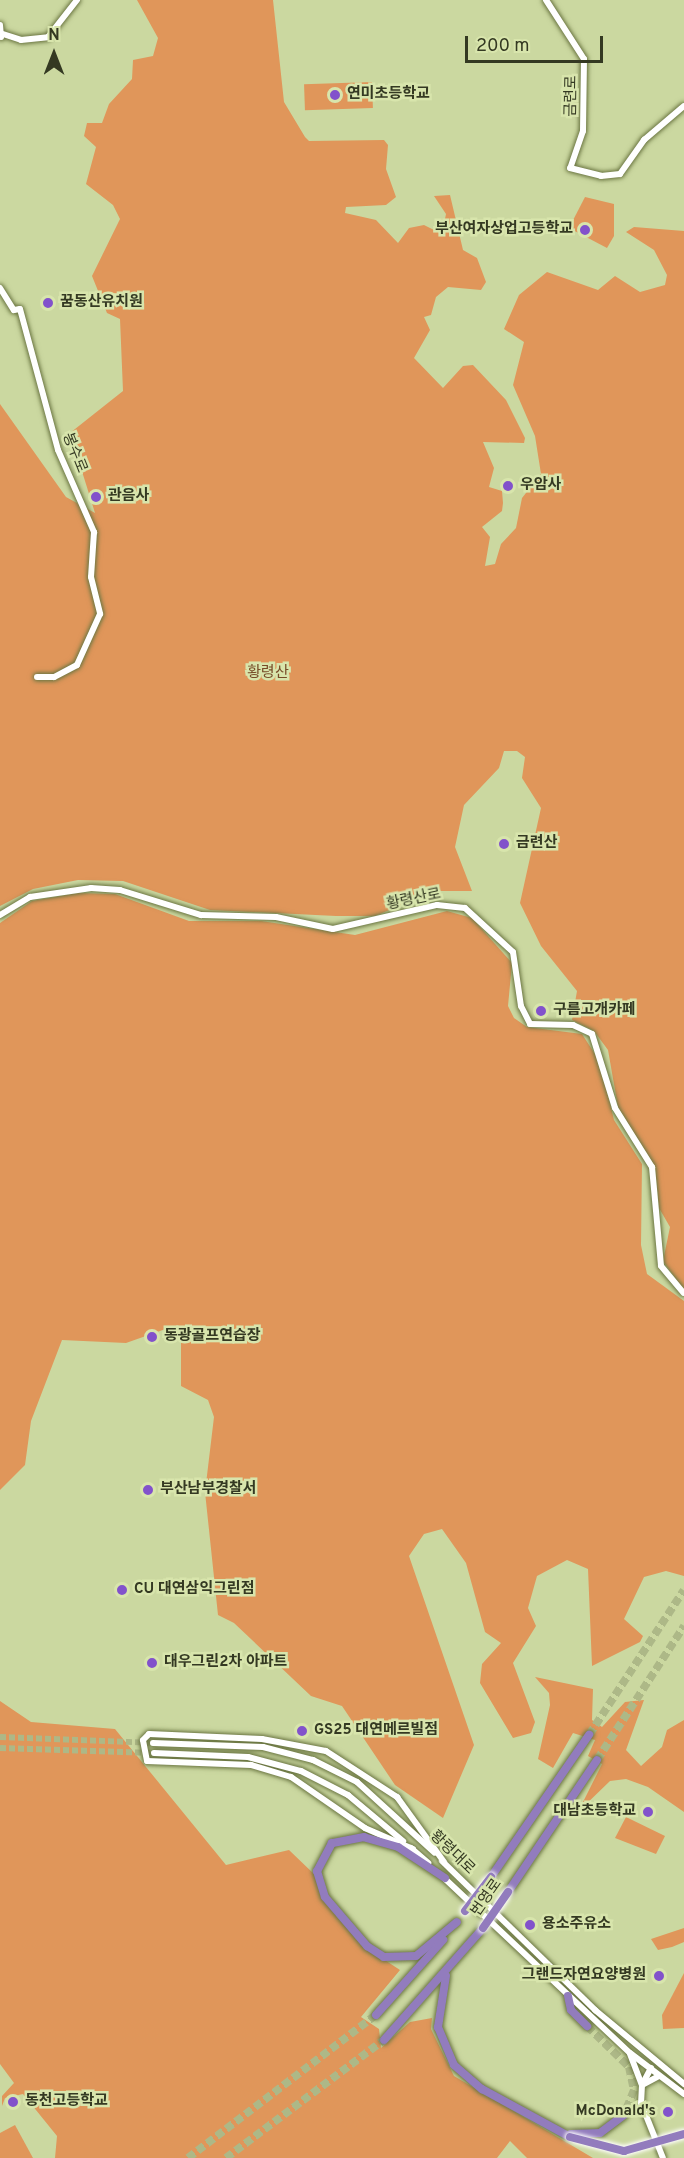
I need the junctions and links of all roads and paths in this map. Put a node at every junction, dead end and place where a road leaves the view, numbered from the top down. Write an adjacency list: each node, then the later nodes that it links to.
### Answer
1 (77, 0): 4 (main road)
2 (546, 0): 5 (main road, 금련로)
3 (0, 25): 4 (main road)
4 (1, 36)
5 (684, 106)
6 (0, 288): 7 (main road, 봉수로)
7 (37, 677)
8 (0, 915): 9 (main road, 황령산로)
9 (684, 1293)
10 (589, 1735): 21 (highway, 번영로, bridge)
11 (153, 1743): 16 (main road, 황령대로)
12 (154, 1753): 15 (main road, 황령대로)
13 (597, 1760): 22 (highway, 번영로, bridge)
14 (411, 1811): 16 (main road); 17 (main road); 19 (main road)
15 (374, 1815): 17 (main road); 18 (main road, 황령대로)
16 (399, 1818): 19 (main road, 황령대로)
17 (365, 1828): 18 (main road)
18 (413, 1850): 20 (main road, 황령대로)
19 (444, 1862): 28 (main road, 황령대로)
20 (445, 1878): 21 (highway); 23 (main road, 황령대로)
21 (457, 1922): 24 (highway, 번영로)
22 (446, 1976): 26 (highway, 번영로); 34 (highway)
23 (568, 1996): 25 (highway); 27 (main road, 황령대로)
24 (376, 2015)
25 (587, 2026)
26 (384, 2040)
27 (630, 2054): 29 (main road, 황령대로); 32 (main road)
28 (656, 2063): 29 (main road); 31 (main road, 황령대로)
29 (650, 2070): 30 (main road, 황령대로); 32 (main road)
30 (659, 2076): 32 (main road); 33 (main road, 황령대로)
31 (684, 2084)
32 (642, 2085): 37 (main road)
33 (684, 2094)
34 (515, 2107): 35 (highway); 36 (highway, bridge)
35 (624, 2115)
36 (684, 2134)
37 (663, 2158)

